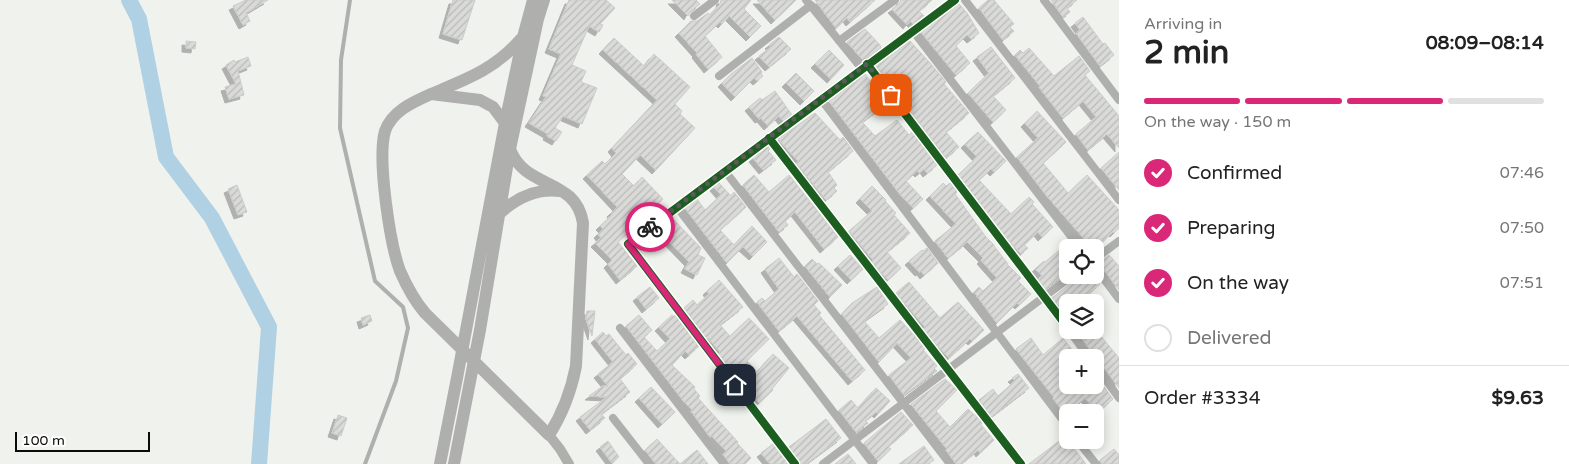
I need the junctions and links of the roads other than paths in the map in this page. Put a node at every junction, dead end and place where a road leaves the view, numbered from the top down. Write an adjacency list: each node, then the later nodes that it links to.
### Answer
1 (350, 0): 35 (lane)
2 (533, 0): 12 (highway)
3 (544, 0): 21 (highway)
4 (715, 0): 10 (street)
5 (895, 0): 13 (street)
6 (955, 0): 11 (street)
7 (965, 0): 24 (street)
8 (1044, 0): 18 (street)
9 (809, 3): 13 (street); 15 (street)
10 (694, 16)
11 (913, 30): 14 (street); 27 (street)
12 (523, 37): 16 (highway); 19 (highway)
13 (839, 41): 14 (street)
14 (864, 66): 17 (street); 33 (street)
15 (719, 76)
16 (431, 94): 19 (highway); 32 (highway)
17 (821, 99): 20 (street); 38 (street)
18 (1119, 100)
19 (505, 123): 49 (highway)
20 (769, 138): 22 (street); 39 (street)
21 (510, 149): 23 (highway); 26 (highway)
22 (725, 171): 25 (street); 42 (street)
23 (564, 191): 26 (highway); 45 (highway)
24 (1119, 200)
25 (677, 207): 46 (street); 54 (street)
26 (499, 214): 50 (highway)
27 (1073, 239)
28 (1119, 241): 29 (street)
29 (1104, 252)
30 (1104, 279): 34 (street)
31 (1062, 284): 33 (street)
32 (412, 297): 35 (lane); 45 (highway)
33 (1045, 297): 36 (street); 38 (street)
34 (1119, 299)
35 (403, 307): 48 (lane)
36 (1059, 316)
37 (620, 328): 53 (street)
38 (996, 334): 39 (street); 43 (street)
39 (948, 370): 42 (street); 58 (street)
40 (1104, 377): 41 (street)
41 (1119, 398)
42 (904, 403): 46 (street); 57 (street)
43 (1059, 415)
44 (613, 418): 52 (street)
45 (549, 435): 51 (main road)
46 (855, 440): 55 (street); 56 (street)
47 (1084, 449): 59 (street)
48 (364, 464)
49 (440, 464)
50 (454, 464)
51 (569, 464)
52 (649, 464)
53 (724, 464)
54 (795, 464)
55 (824, 464)
56 (873, 464)
57 (950, 464)
58 (1021, 464)
59 (1096, 464)

